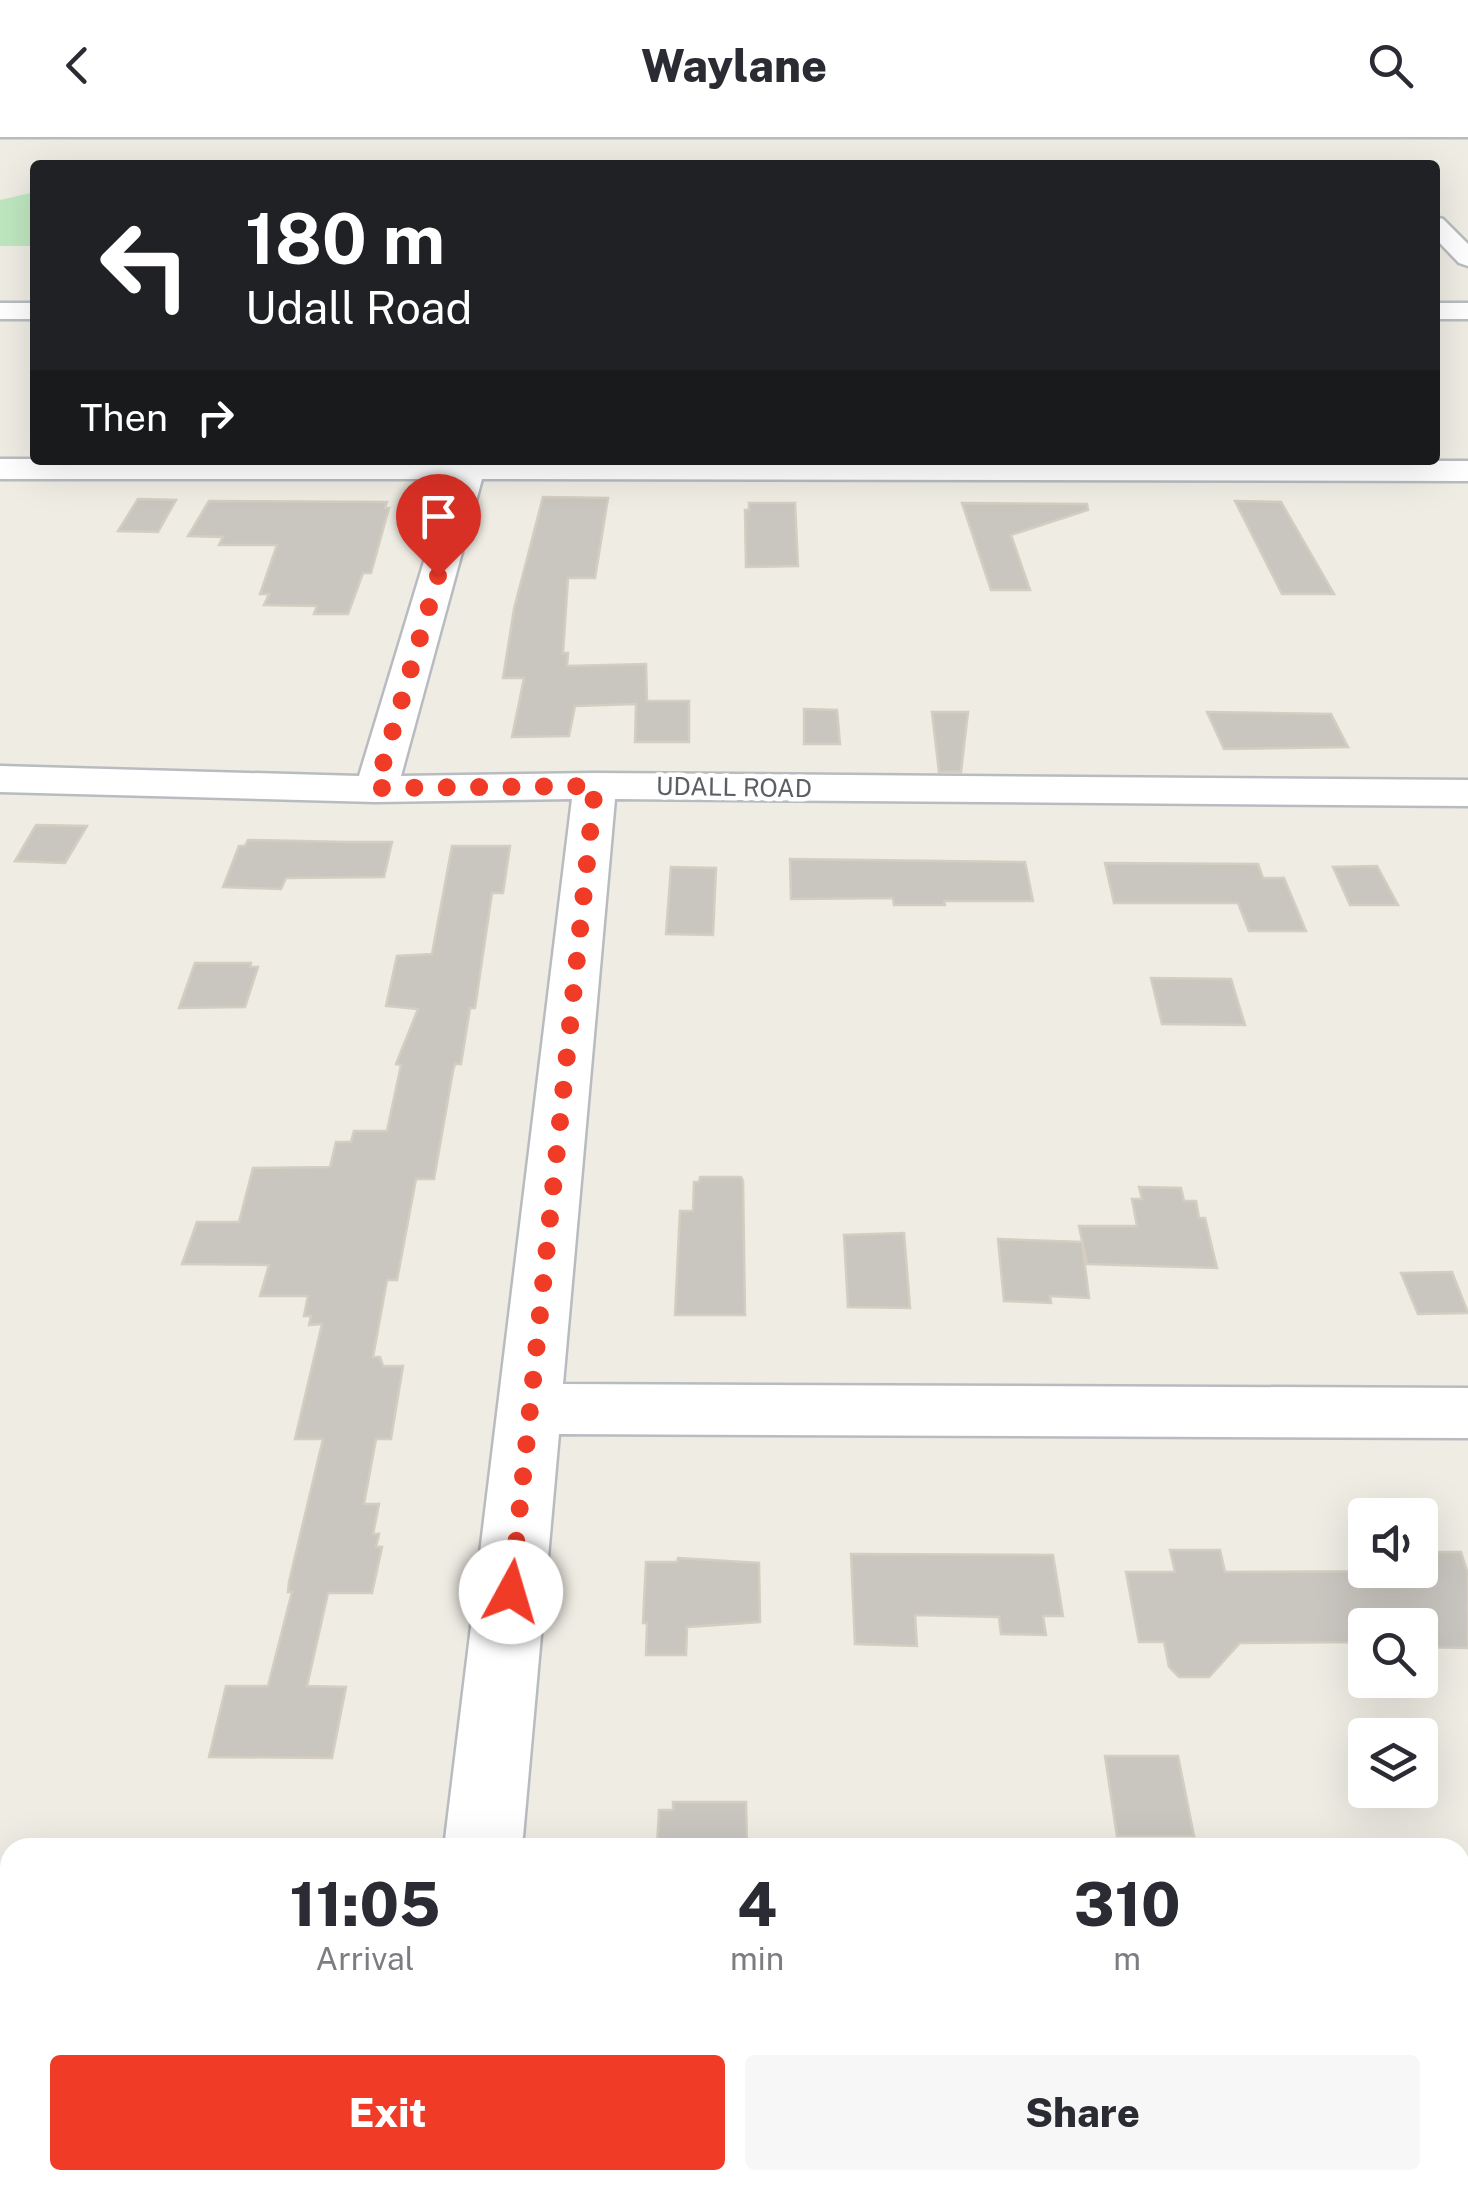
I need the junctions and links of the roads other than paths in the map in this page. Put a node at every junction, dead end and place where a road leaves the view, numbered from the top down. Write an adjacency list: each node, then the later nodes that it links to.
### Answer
1 (104, 131): 4 (street); 5 (street)
2 (1342, 131): 3 (street); 5 (street); 6 (street)
3 (1468, 131)
4 (0, 135)
5 (562, 137)
6 (1365, 154)
7 (1440, 229): 8 (street)
8 (1468, 258)
9 (0, 310): 10 (street)
10 (30, 310)
11 (1440, 311): 12 (street)
12 (1468, 311)
13 (470, 465): 14 (street); 15 (street); 18 (street)
14 (0, 469)
15 (1468, 471)
16 (0, 778): 18 (street, UDALL ROAD)
17 (595, 786): 18 (street, UDALL ROAD); 19 (street, UDALL ROAD); 20 (street)
18 (376, 788)
19 (1468, 793)
20 (531, 1409): 21 (street); 22 (street)
21 (1468, 1412)
22 (485, 1838)

